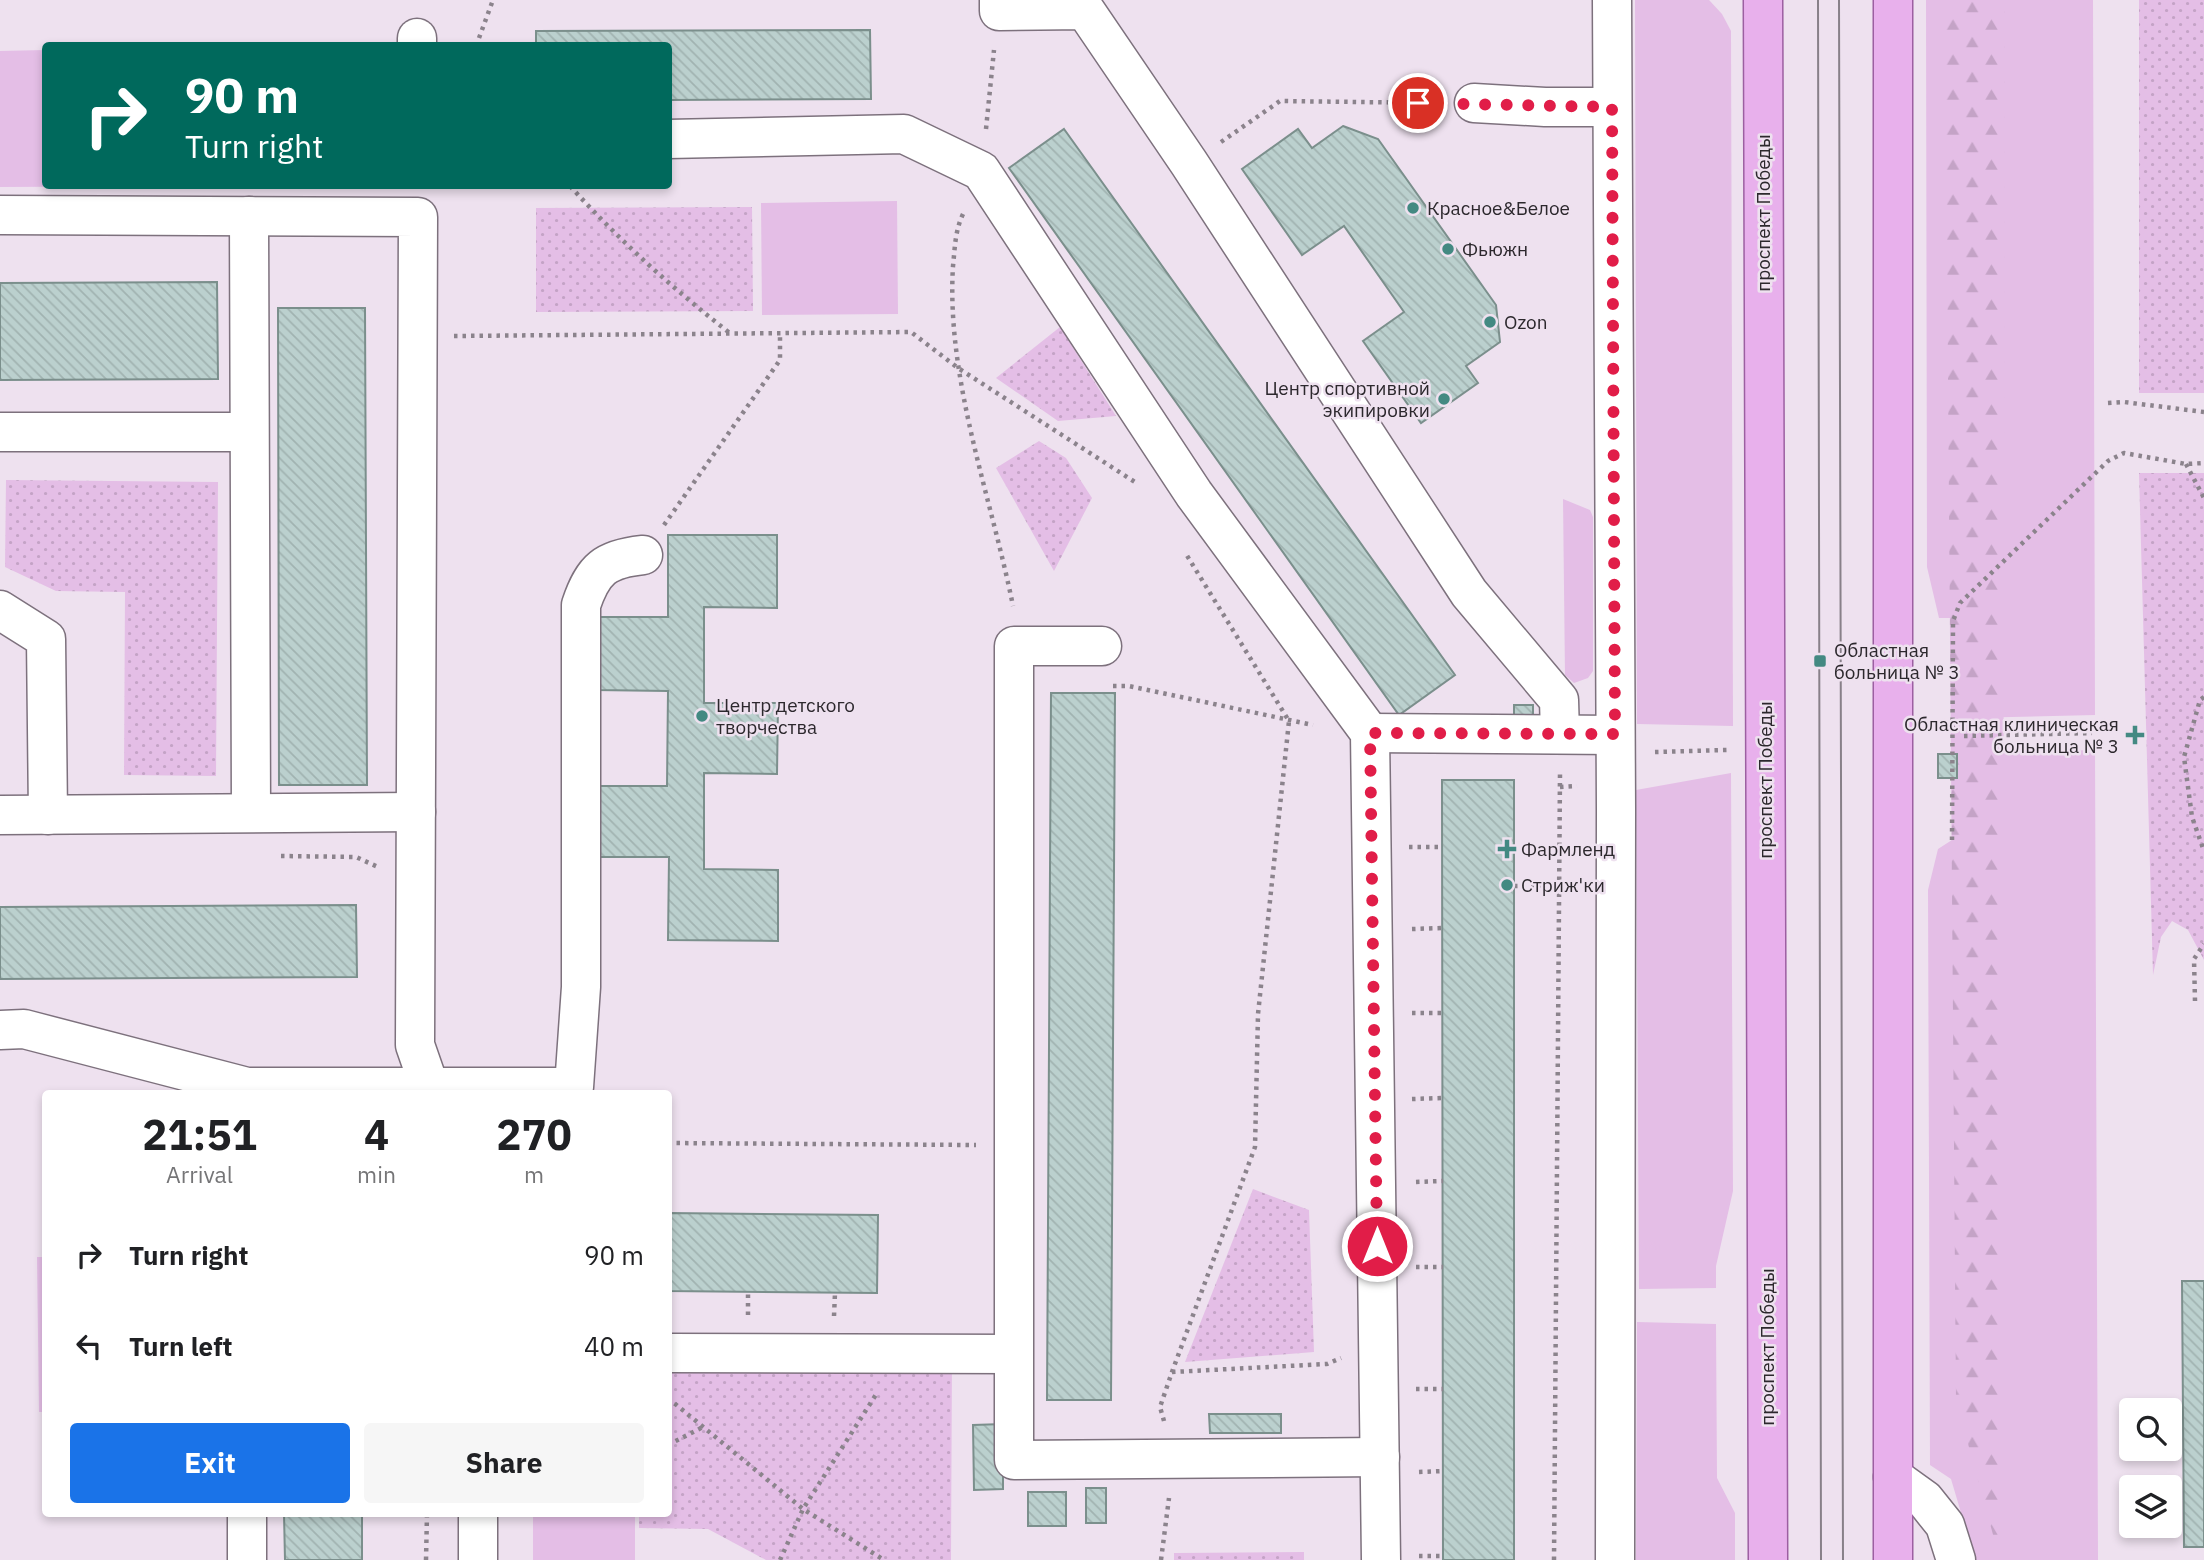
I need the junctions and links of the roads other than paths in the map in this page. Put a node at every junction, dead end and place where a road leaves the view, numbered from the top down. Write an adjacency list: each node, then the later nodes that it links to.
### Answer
1 (1612, 0): 6 (street)
2 (1893, 0): 29 (main road)
3 (1757, 4): 36 (main road, проспект Победы)
4 (999, 6): 17 (street)
5 (1474, 103): 6 (street)
6 (1612, 107): 18 (street)
7 (672, 139): 16 (street)
8 (418, 201): 10 (street); 20 (street)
9 (0, 215): 10 (street)
10 (248, 216): 12 (street)
11 (0, 432): 12 (street)
12 (249, 432): 19 (street)
13 (643, 555): 25 (street)
14 (0, 610): 22 (street)
15 (1102, 646): 27 (street)
16 (1370, 733): 17 (street); 28 (street)
17 (1560, 734): 18 (street)
18 (1615, 734): 35 (street)
19 (251, 812): 20 (street); 22 (street)
20 (416, 812): 25 (street)
21 (0, 815): 22 (street)
22 (48, 815)
23 (0, 1030): 24 (street)
24 (247, 1090): 25 (street)
25 (430, 1090)
26 (672, 1353): 27 (street)
27 (1013, 1354): 28 (street)
28 (1380, 1457): 34 (street)
29 (1893, 1477): 37 (main road); 38 (street)
30 (247, 1517): 32 (street)
31 (478, 1517): 33 (street)
32 (247, 1560)
33 (478, 1560)
34 (1381, 1560)
35 (1615, 1560)
36 (1768, 1560)
37 (1893, 1560)
38 (1956, 1560)

